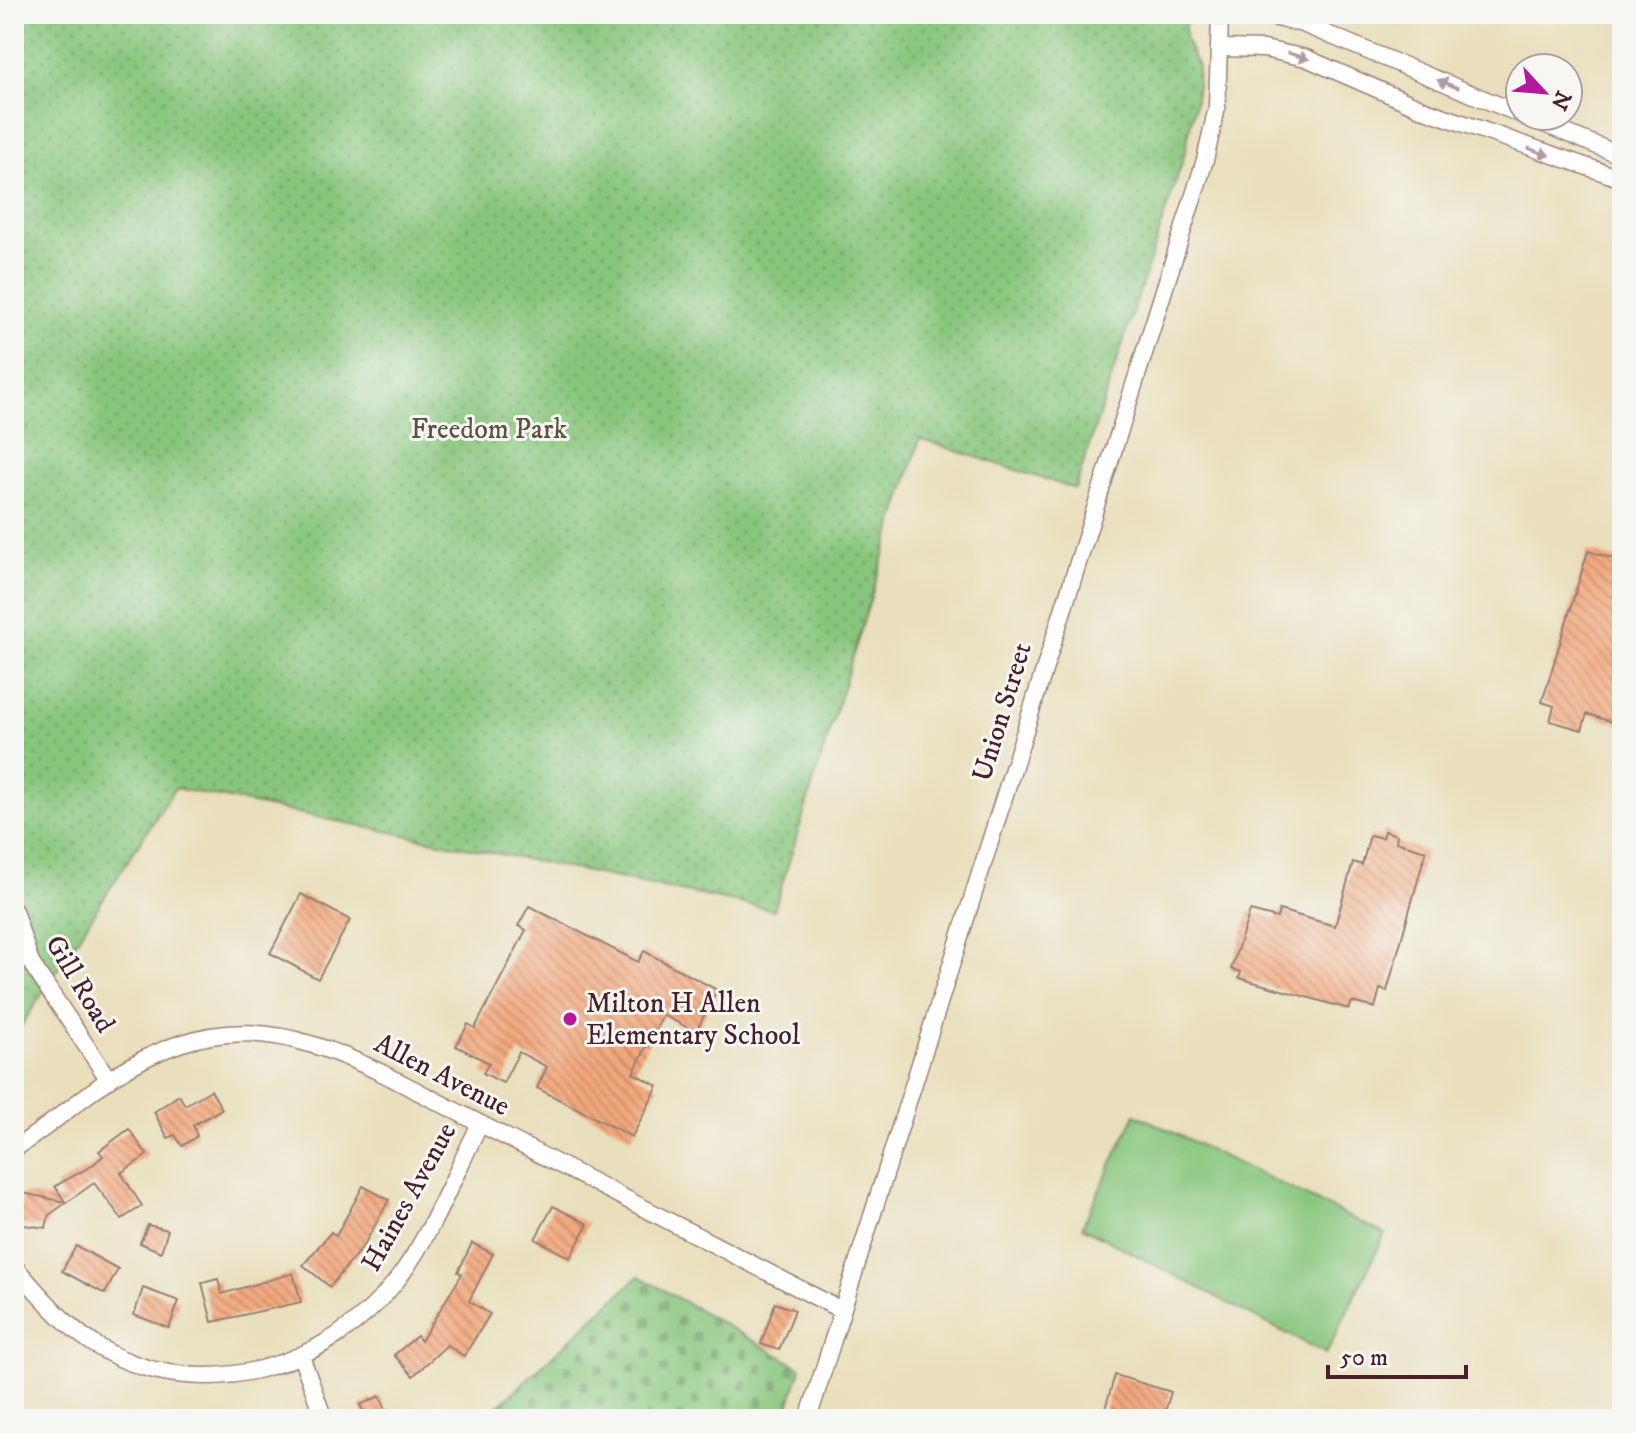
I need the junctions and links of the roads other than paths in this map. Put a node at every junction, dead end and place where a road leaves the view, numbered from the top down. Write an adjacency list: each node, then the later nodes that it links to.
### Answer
1 (1220, 15): 2 (street, Union Street); 3 (street, one-way to 1)
2 (1221, 48): 6 (street, one-way to 6); 12 (street, Union Street)
3 (1504, 107)
4 (1564, 132): 5 (street)
5 (1622, 156)
6 (1622, 179)
7 (14, 911): 8 (street, Gill Road)
8 (109, 1080): 9 (street, Allen Avenue); 10 (street, Allen Avenue)
9 (480, 1124): 12 (street, Allen Avenue); 13 (street, Haines Avenue)
10 (14, 1149)
11 (14, 1266): 13 (street, Haines Avenue)
12 (841, 1310): 15 (street, Union Street)
13 (301, 1356): 14 (street)
14 (324, 1419)
15 (808, 1419)

